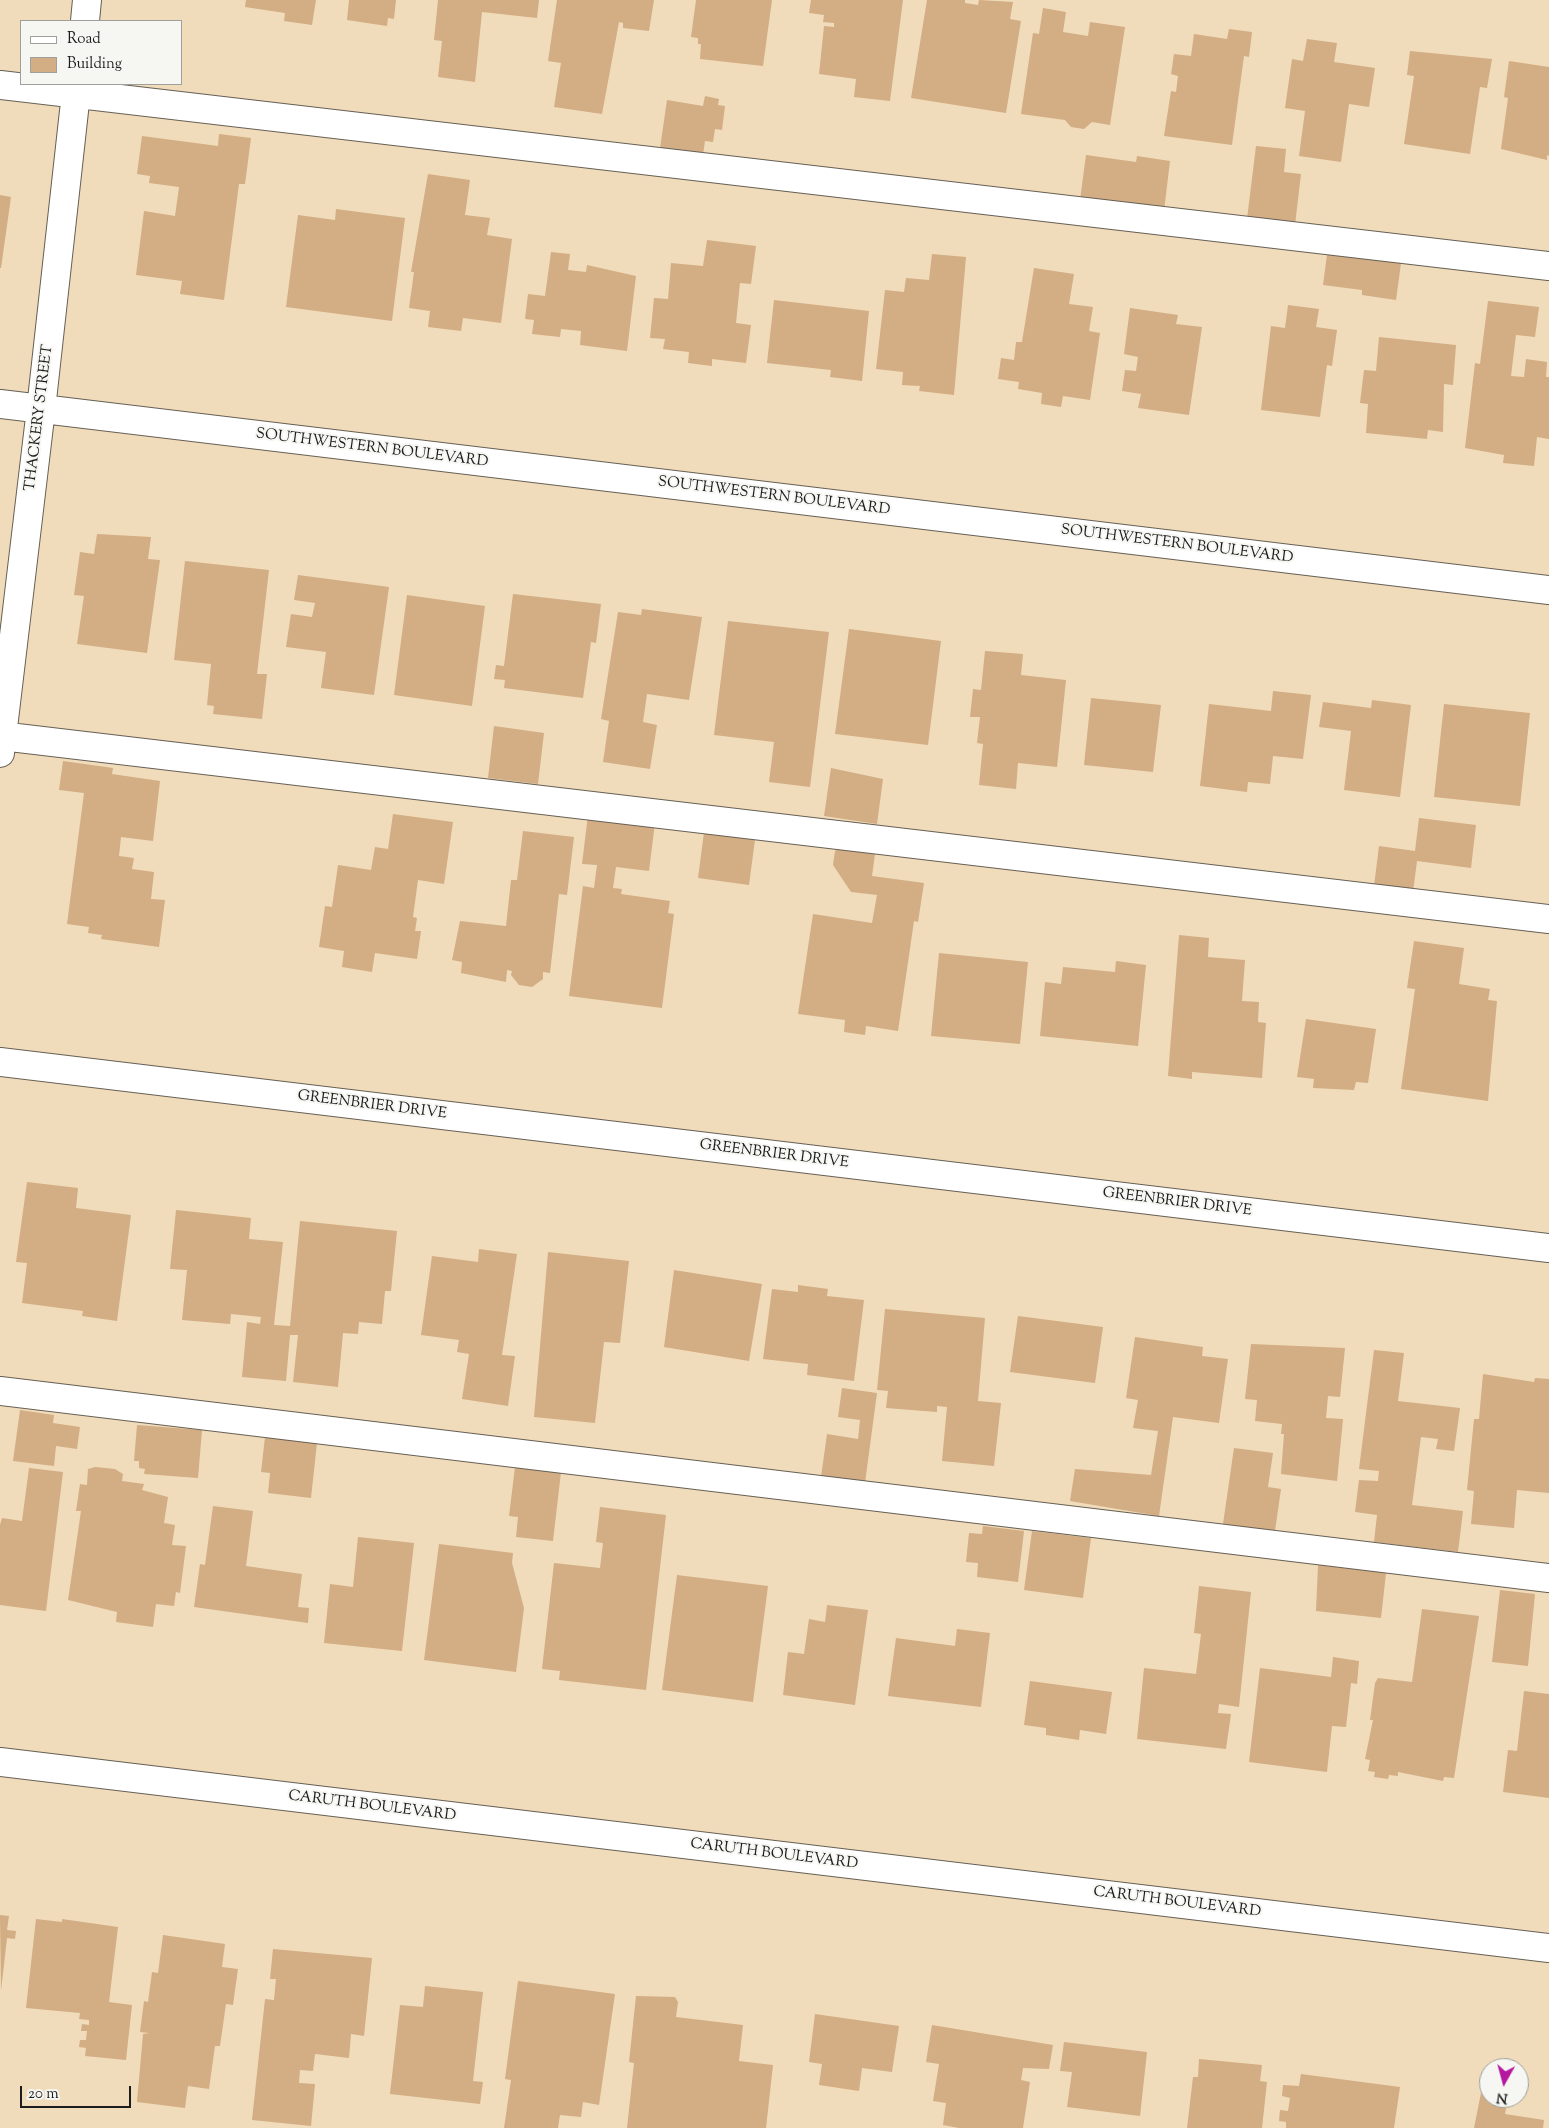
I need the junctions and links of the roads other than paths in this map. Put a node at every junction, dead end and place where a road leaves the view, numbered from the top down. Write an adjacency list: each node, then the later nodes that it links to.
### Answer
1 (87, 0): 2 (street)
2 (85, 20)
3 (0, 85): 4 (street)
4 (76, 89): 5 (street); 7 (street, THACKERY STREET)
5 (1549, 266)
6 (0, 404): 7 (street, SOUTHWESTERN BOULEVARD)
7 (41, 409): 8 (street, SOUTHWESTERN BOULEVARD); 9 (street, THACKERY STREET)
8 (1549, 590)
9 (1, 741): 10 (street)
10 (1549, 919)
11 (0, 1062): 12 (street, GREENBRIER DRIVE)
12 (1549, 1248)
13 (0, 1391): 14 (street)
14 (1549, 1578)
15 (0, 1762): 16 (street, CARUTH BOULEVARD)
16 (1549, 1948)

